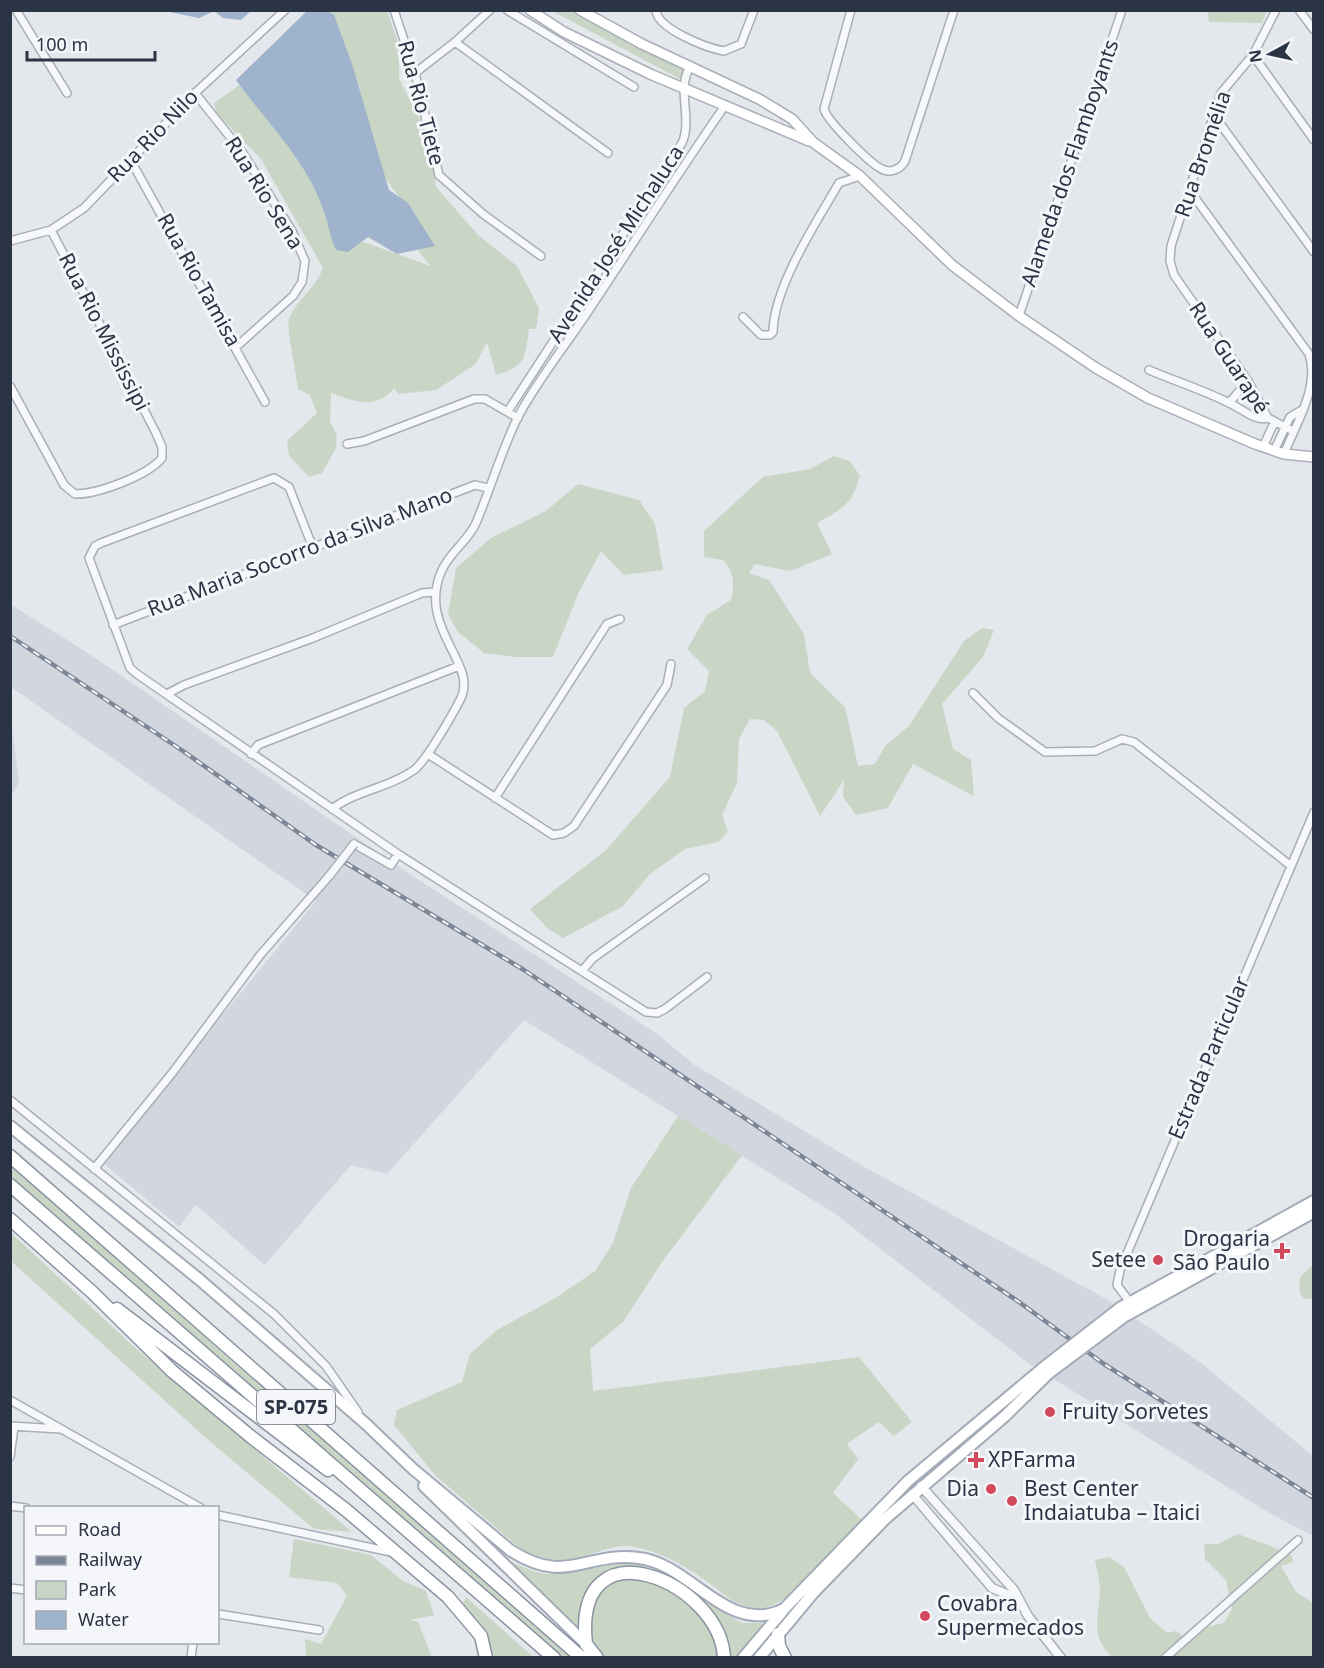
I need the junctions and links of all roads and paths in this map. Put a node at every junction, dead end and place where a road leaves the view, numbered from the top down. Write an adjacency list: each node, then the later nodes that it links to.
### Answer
1 (16, 10): 22 (street)
2 (285, 10): 23 (street, Rua Rio Nilo)
3 (394, 10): 19 (street, Rua Rio Tiete)
4 (490, 10): 16 (street)
5 (507, 10): 20 (street)
6 (530, 10): 21 (main road)
7 (580, 10): 18 (main road)
8 (656, 10): 9 (street)
9 (754, 10)
10 (851, 10): 11 (street)
11 (954, 10)
12 (1122, 10): 39 (street, Alameda dos Flamboyants)
13 (1276, 10): 17 (street, Rua Bromélia)
14 (1299, 10): 15 (street)
15 (1314, 30)
16 (455, 42): 19 (street); 30 (street)
17 (1253, 55): 26 (street, Rua Bromélia); 28 (street)
18 (690, 67): 21 (street, Avenida José Michaluca); 24 (main road)
19 (415, 73): 37 (street, Rua Rio Tiete)
20 (634, 87)
21 (685, 90): 25 (main road); 47 (street, Avenida José Michaluca)
22 (67, 93)
23 (195, 93): 31 (street, Rua Rio Nilo); 41 (street, Rua Rio Sena)
24 (759, 99): 27 (main road); 29 (main road)
25 (724, 108): 27 (main road); 49 (street, Avenida José Michaluca)
26 (1213, 114): 33 (street, Rua Bromélia); 36 (street)
27 (752, 116): 29 (main road)
28 (1314, 140)
29 (814, 143): 32 (main road)
30 (608, 153)
31 (130, 161): 34 (street, Rua Rio Nilo); 41 (street, Rua Rio Tamisa)
32 (860, 176): 39 (main road); 40 (street)
33 (1190, 191): 38 (street, Rua Bromélia); 48 (street)
34 (51, 230): 35 (street, Rua Rio Nilo); 44 (street, Rua Rio Mississipi)
35 (10, 241)
36 (1314, 252)
37 (541, 256)
38 (1174, 275): 43 (street, Rua Guarapé)
39 (1019, 316): 54 (main road)
40 (743, 317)
41 (236, 347): 45 (street, Rua Rio Tamisa)
42 (1149, 370): 46 (street)
43 (1248, 381): 46 (street); 50 (street, Rua Guarapé)
44 (10, 386)
45 (265, 402)
46 (1229, 403): 50 (street)
47 (508, 411): 49 (street); 53 (street)
48 (1301, 411): 51 (street); 52 (street)
49 (518, 418): 57 (street, Avenida José Michaluca)
50 (1271, 421): 51 (street, Rua Guarapé); 54 (street)
51 (1285, 428): 52 (street, Rua Guarapé); 55 (street)
52 (1293, 431): 55 (street)
53 (347, 444)
54 (1263, 447): 55 (main road)
55 (1279, 452): 56 (main road)
56 (1314, 457)
57 (488, 488): 58 (street, Rua Maria Socorro da Silva Mano); 59 (street, Avenida José Michaluca)
58 (313, 548): 61 (street, Rua Maria Socorro da Silva Mano); 61 (street)
59 (434, 592): 63 (street); 65 (street)
60 (620, 619): 68 (street)
61 (113, 625): 65 (street)
62 (671, 664): 68 (street)
63 (459, 666): 66 (street); 67 (street)
64 (974, 693): 72 (street)
65 (167, 694): 66 (street)
66 (250, 754): 69 (street)
67 (428, 754): 68 (street); 69 (street)
68 (495, 798)
69 (332, 809): 71 (street)
70 (1314, 812): 72 (street, Estrada Particular)
71 (398, 854): 74 (street); 79 (street, bridge)
72 (1291, 866): 85 (street, Estrada Particular)
73 (705, 878): 74 (street)
74 (582, 971): 75 (street)
75 (707, 977)
76 (10, 1100): 79 (street)
77 (10, 1126): 88 (main road)
78 (10, 1156): 114 (highway, SP-075)
79 (94, 1169): 88 (street)
80 (10, 1185): 101 (highway, SP-075)
81 (1314, 1202): 85 (main road)
82 (1314, 1212): 85 (main road)
83 (10, 1219): 84 (highway)
84 (92, 1292): 101 (highway); 103 (highway)
85 (1128, 1309): 86 (main road, bridge)
86 (1046, 1371): 92 (main road); 94 (main road)
87 (10, 1400): 90 (street)
88 (366, 1424): 93 (main road)
89 (12, 1426): 90 (street); 91 (street)
90 (63, 1429): 97 (street)
91 (10, 1457)
92 (930, 1462): 94 (main road); 95 (main road)
93 (412, 1469): 107 (main road); 111 (main road)
94 (921, 1486): 95 (main road); 96 (main road); 98 (street)
95 (900, 1492): 107 (main road)
96 (912, 1494): 100 (street); 110 (main road)
97 (198, 1506)
98 (945, 1513): 100 (street); 104 (street)
99 (219, 1515): 103 (street)
100 (936, 1521): 105 (street)
101 (408, 1530): 113 (highway, SP-075)
102 (1299, 1540): 121 (street)
103 (397, 1554): 112 (highway)
104 (994, 1569): 105 (street); 106 (street)
105 (985, 1577): 106 (street)
106 (1021, 1601): 120 (street)
107 (784, 1609): 117 (main road)
108 (219, 1614): 109 (street)
109 (319, 1630)
110 (778, 1634): 118 (main road); 119 (highway)
111 (586, 1644): 115 (highway); 116 (highway)
112 (486, 1658)
113 (554, 1658)
114 (582, 1658)
115 (597, 1658)
116 (724, 1658)
117 (743, 1658)
118 (759, 1658)
119 (784, 1658)
120 (1061, 1658)
121 (1166, 1658)

